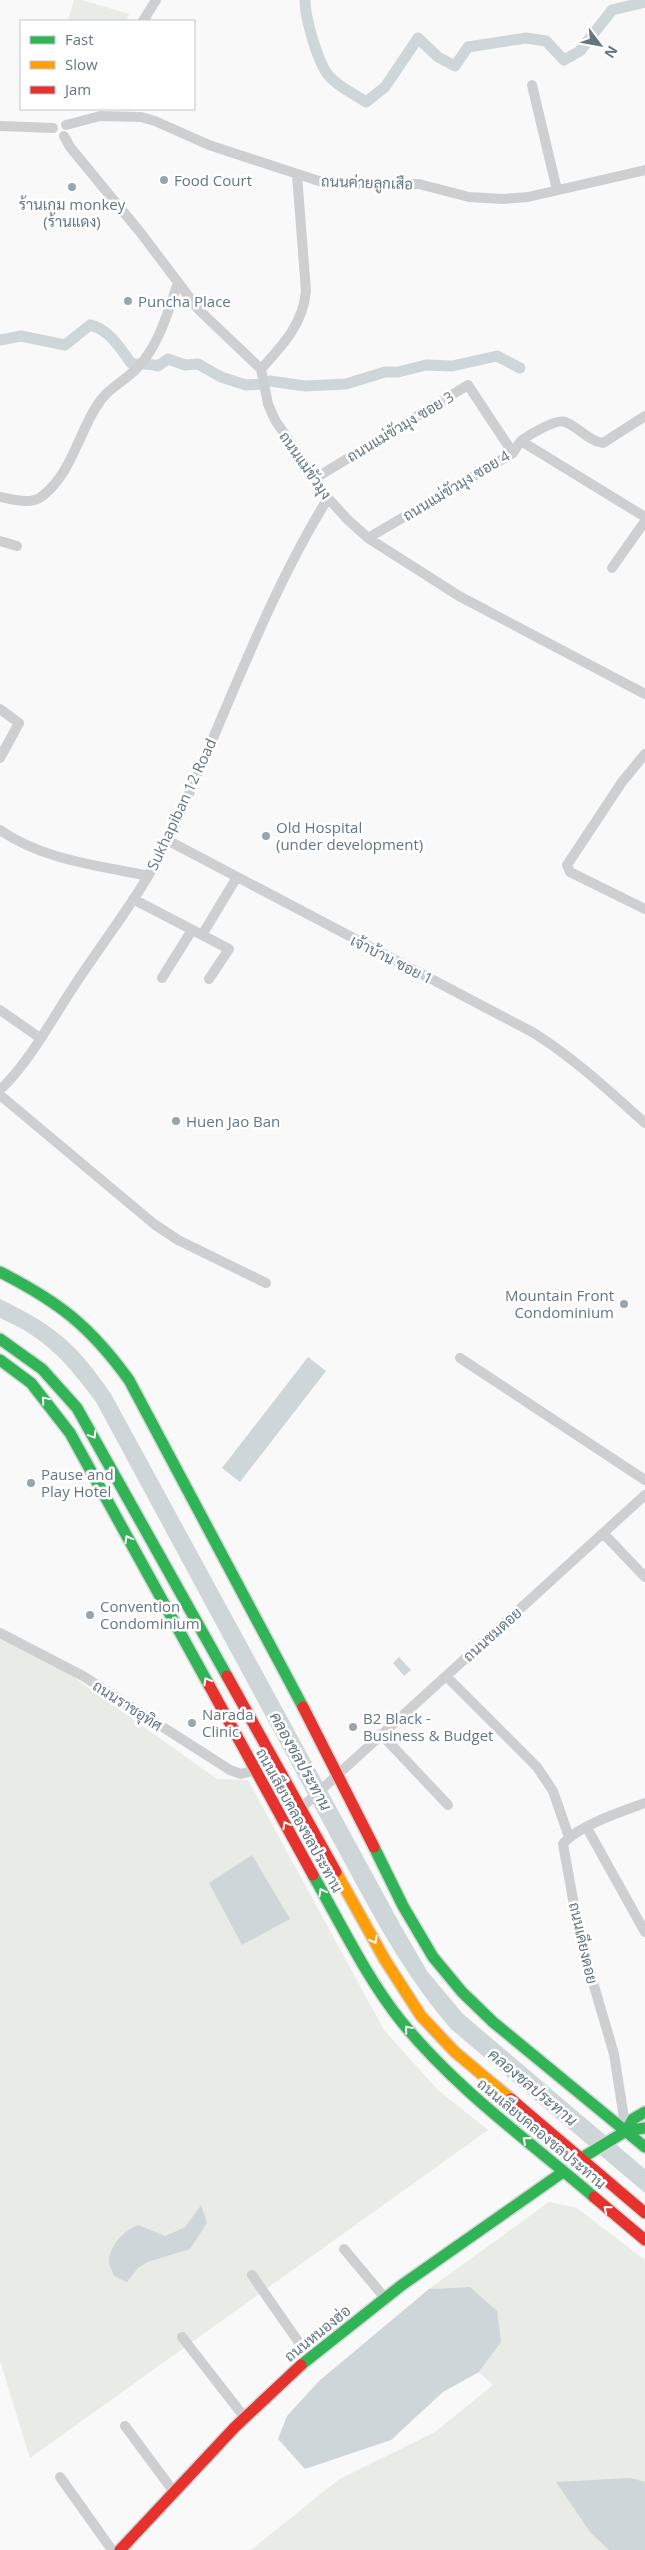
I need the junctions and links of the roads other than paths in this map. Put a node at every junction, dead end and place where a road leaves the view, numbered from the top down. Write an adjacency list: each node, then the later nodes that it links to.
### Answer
1 (156, 0): 2 (street)
2 (144, 20)
3 (532, 85): 9 (street)
4 (102, 112): 6 (street, ถนนค่ายลูกเสือ); 8 (street, ถนนค่ายลูกเสือ)
5 (0, 126): 6 (street)
6 (65, 130): 10 (street)
7 (645, 170): 9 (street, ถนนค่ายลูกเสือ)
8 (297, 175): 9 (street, ถนนค่ายลูกเสือ); 11 (street)
9 (557, 190)
10 (178, 283): 11 (street); 16 (street)
11 (261, 369): 15 (street, ถนนแม่ขัวมุง)
12 (645, 416): 13 (street, ถนนแม่ขัวมุง ซอย 4)
13 (522, 441): 14 (street, ถนนแม่ขัวมุง ซอย 4); 18 (street)
14 (513, 453): 15 (street, ถนนแม่ขัวมุง ซอย 3); 20 (street, ถนนแม่ขัวมุง ซอย 4)
15 (314, 479): 17 (street, ถนนแม่ขัวมุง)
16 (0, 497)
17 (328, 498): 20 (street, ถนนแม่ขัวมุง); 29 (street, Sukhapiban 12 Road)
18 (645, 517)
19 (645, 522): 23 (street)
20 (368, 538): 24 (street, ถนนแม่ขัวมุง)
21 (0, 541): 22 (street)
22 (17, 546)
23 (612, 568)
24 (645, 694)
25 (0, 709): 27 (street)
26 (645, 754): 33 (street)
27 (0, 758)
28 (0, 830): 30 (street)
29 (168, 840): 30 (street, Sukhapiban 12 Road); 31 (street, เจ้าบ้าน ซอย 1)
30 (148, 876): 32 (street, Sukhapiban 12 Road)
31 (237, 877): 35 (street); 42 (street, เจ้าบ้าน ซอย 1)
32 (133, 899): 34 (street); 39 (street, Sukhapiban 12 Road)
33 (645, 909)
34 (192, 930): 35 (street); 36 (street)
35 (202, 935): 37 (street)
36 (162, 978)
37 (209, 979)
38 (0, 1010): 39 (street)
39 (40, 1038): 40 (street, Sukhapiban 12 Road)
40 (0, 1090)
41 (0, 1095): 44 (street)
42 (645, 1123)
43 (0, 1272): 57 (main road)
44 (266, 1283)
45 (0, 1338): 55 (main road, ถนนเลียบคลองชลประทาน, one-way to 55)
46 (460, 1358): 48 (street)
47 (0, 1360): 56 (main road, ถนนเลียบคลองชลประทาน, one-way to 47)
48 (645, 1480)
49 (645, 1496): 50 (street, ถนนชมดอย)
50 (604, 1533): 51 (street); 53 (street, ถนนชมดอย)
51 (645, 1577)
52 (0, 1633): 56 (street, ถนนราชอุทิศ)
53 (446, 1676): 54 (street, ถนนชมดอย); 62 (street)
54 (381, 1734): 57 (street, ถนนชมดอย); 59 (street)
55 (274, 1760): 56 (main road); 60 (main road, ถนนเลียบคลองชลประทาน)
56 (255, 1770): 69 (main road, ถนนเลียบคลองชลประทาน, one-way to 56)
57 (338, 1773): 60 (street, ถนนชมดอย); 66 (main road)
58 (645, 1803): 61 (street)
59 (448, 1805)
60 (300, 1808): 68 (main road, ถนนเลียบคลองชลประทาน, one-way to 68)
61 (587, 1828): 62 (street); 63 (street)
62 (569, 1837): 66 (street, ถนนเคียงดอย)
63 (645, 1932)
64 (645, 2112): 66 (main road)
65 (645, 2128): 66 (main road)
66 (626, 2130): 67 (main road); 68 (main road, ถนนหนองฮ่อ)
67 (645, 2147)
68 (580, 2159): 69 (main road, ถนนหนองฮ่อ); 70 (main road, ถนนเลียบคลองชลประทาน)
69 (563, 2172): 71 (main road, ถนนเลียบคลองชลประทาน, one-way to 69); 74 (main road, ถนนหนองฮ่อ)
70 (645, 2213)
71 (645, 2240)
72 (344, 2249): 74 (street)
73 (252, 2275): 76 (street)
74 (385, 2298): 76 (main road, ถนนหนองฮ่อ)
75 (182, 2337): 77 (street)
76 (310, 2357): 77 (main road, ถนนหนองฮ่อ)
77 (245, 2418): 80 (main road, ถนนหนองฮ่อ)
78 (125, 2426): 80 (street)
79 (60, 2476): 81 (street)
80 (174, 2492): 82 (main road, ถนนหนองฮ่อ)
81 (112, 2550)
82 (120, 2550)

